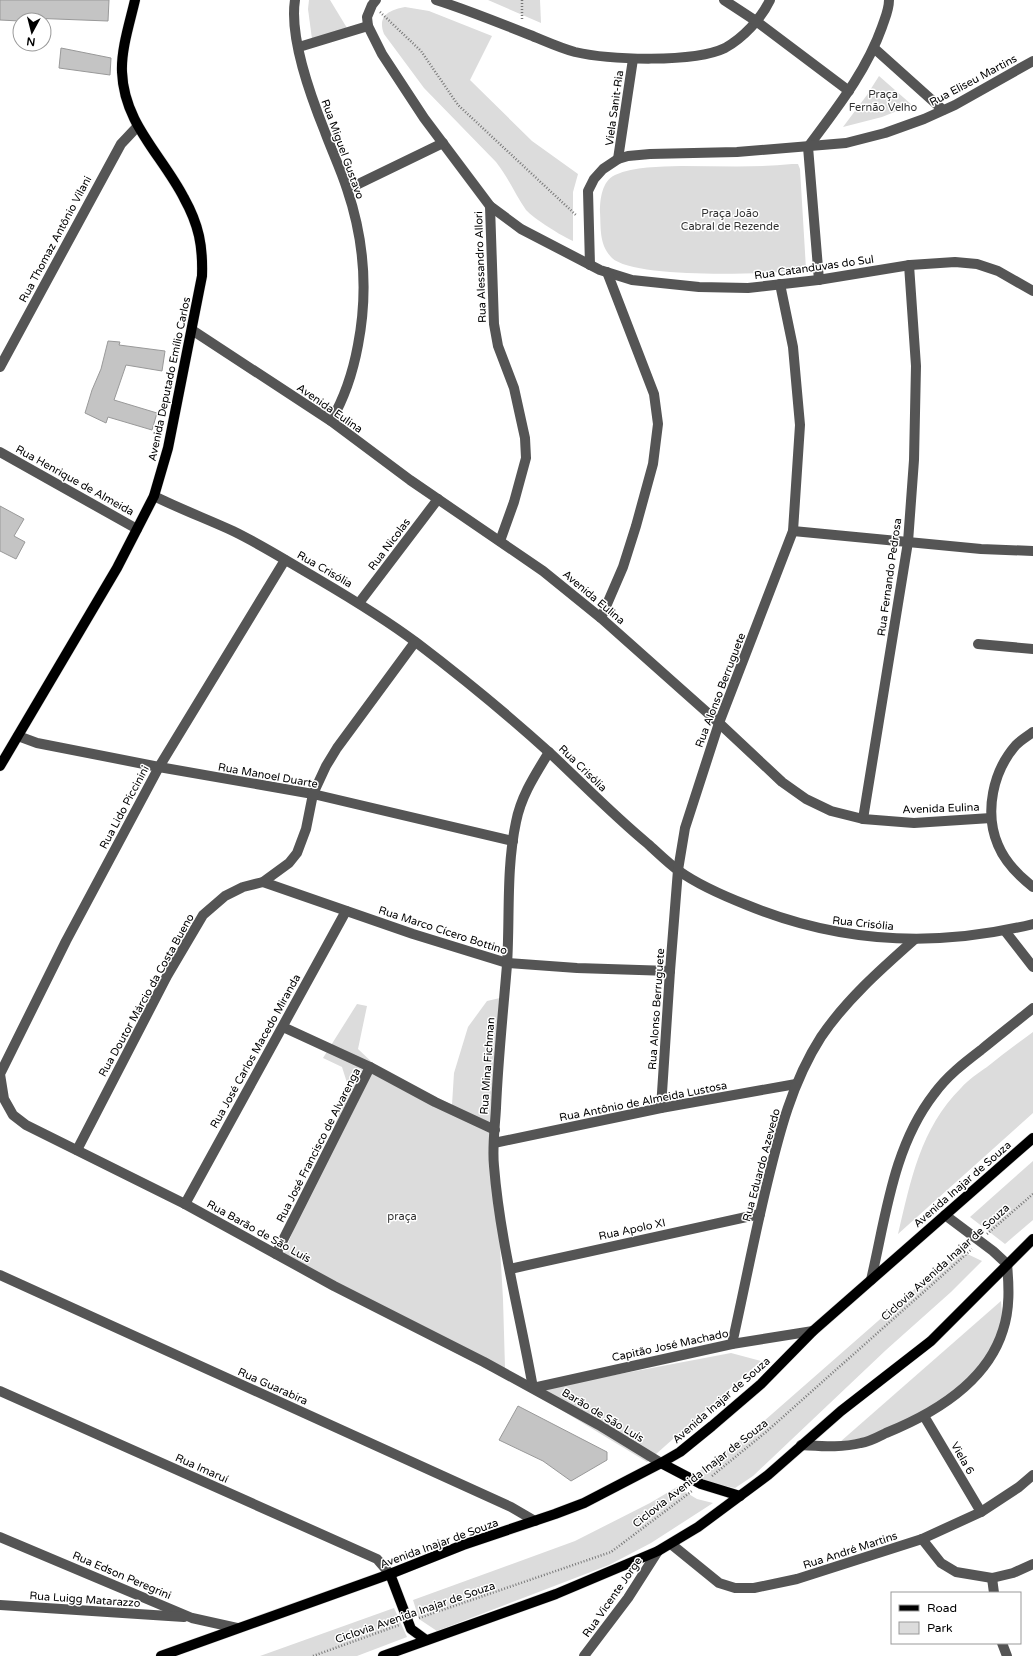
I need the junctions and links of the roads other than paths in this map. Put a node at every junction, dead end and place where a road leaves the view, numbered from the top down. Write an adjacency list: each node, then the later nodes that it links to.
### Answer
1 (135, 0): 16 (main road, Avenida Deputado Emílio Carlos)
2 (295, 0): 10 (street, Rua Miguel Gustavo)
3 (436, 0): 12 (street)
4 (724, 0): 8 (street)
5 (770, 0): 8 (street)
6 (889, 0): 11 (street)
7 (371, 2): 9 (street)
8 (756, 21): 12 (street); 14 (street)
9 (368, 26): 10 (street); 17 (street, Rua Alessandro Allori)
10 (299, 46): 20 (street, Rua Miguel Gustavo)
11 (874, 49): 14 (street); 15 (street)
12 (633, 59): 19 (street, Viela Sanit-Ria)
13 (1033, 62): 15 (street, Rua Eliseu Martins)
14 (849, 91): 18 (street)
15 (943, 110): 18 (street, Rua Eliseu Martins)
16 (137, 127): 28 (main road, Avenida Deputado Emílio Carlos); 29 (street, Rua Thomaz Antônio Vilani)
17 (443, 143): 20 (street); 21 (street, Rua Alessandro Allori)
18 (808, 147): 19 (street, Rua Eliseu Martins); 25 (street)
19 (618, 159): 22 (street)
20 (348, 189): 30 (street, Rua Miguel Gustavo)
21 (490, 206): 22 (street, Rua Catanduvas do Sul); 36 (street, Rua Alessandro Allori)
22 (590, 264): 24 (street, Rua Catanduvas do Sul)
23 (909, 265): 25 (street, Rua Catanduvas do Sul); 27 (street, Rua Catanduvas do Sul); 37 (street, Rua Fernando Pedrosa)
24 (607, 272): 26 (street, Rua Catanduvas do Sul); 41 (street)
25 (819, 280): 26 (street, Rua Catanduvas do Sul)
26 (780, 284): 35 (street, Rua Alonso Berruguete)
27 (1033, 291)
28 (192, 330): 30 (street, Avenida Eulina); 32 (main road, Avenida Deputado Emílio Carlos)
29 (0, 367)
30 (330, 421): 33 (street, Avenida Eulina)
31 (0, 452): 34 (street, Rua Henrique de Almeida)
32 (154, 496): 34 (main road, Avenida Deputado Emílio Carlos); 39 (street, Rua Crisólia)
33 (438, 499): 36 (street, Avenida Eulina); 40 (street, Rua Nicolas)
34 (138, 529): 47 (main road, Avenida Deputado Emílio Carlos)
35 (793, 530): 37 (street); 45 (street, Rua Alonso Berruguete)
36 (500, 541): 41 (street, Avenida Eulina)
37 (908, 542): 38 (street); 52 (street, Rua Fernando Pedrosa)
38 (1033, 551)
39 (285, 560): 40 (street, Rua Crisólia); 50 (street, Rua Lido Piccinini)
40 (359, 603): 42 (street, Rua Crisólia)
41 (601, 618): 45 (street, Avenida Eulina)
42 (415, 642): 48 (street, Rua Crisólia); 51 (street, Rua Doutor Márcio da Costa Bueno)
43 (978, 644): 44 (street)
44 (1033, 649)
45 (719, 723): 52 (street, Avenida Eulina); 55 (street, Rua Alonso Berruguete)
46 (1033, 732): 53 (street)
47 (18, 736): 49 (main road, Avenida Deputado Emílio Carlos); 50 (street, Rua Manoel Duarte)
48 (549, 752): 54 (street, Rua Mina Fichman); 55 (street, Rua Crisólia)
49 (0, 766)
50 (159, 767): 51 (street, Rua Manoel Duarte); 68 (street, Rua Lido Piccinini)
51 (313, 794): 54 (street, Rua Manoel Duarte); 56 (street, Rua Doutor Márcio da Costa Bueno)
52 (863, 818): 53 (street, Avenida Eulina)
53 (991, 818): 57 (street)
54 (513, 841): 62 (street, Rua Mina Fichman)
55 (678, 870): 61 (street, Rua Crisólia); 64 (street, Rua Alonso Berruguete)
56 (263, 882): 58 (street, Rua Marco Cícero Bottino); 74 (street, Rua Doutor Márcio da Costa Bueno)
57 (1033, 887)
58 (346, 911): 62 (street, Rua Marco Cícero Bottino); 66 (street, Rua José Carlos Macedo Miranda)
59 (1033, 924): 60 (street, Rua Crisólia)
60 (1005, 931): 61 (street, Rua Crisólia); 63 (street)
61 (915, 939): 69 (street, Rua Eduardo Azevedo)
62 (507, 963): 64 (street, Rua Marco Cícero Bottino); 71 (street, Rua Mina Fichman)
63 (1033, 967)
64 (670, 971): 70 (street, Rua Alonso Berruguete)
65 (1033, 1008): 83 (street)
66 (283, 1027): 67 (street); 75 (street, Rua José Carlos Macedo Miranda)
67 (370, 1068): 71 (street); 79 (street, Rua José Francisco de Alvarenga)
68 (0, 1074): 74 (street, Rua Barão de São Luís)
69 (796, 1084): 70 (street, Rua Antônio de Almeida Lustosa); 76 (street, Rua Eduardo Azevedo)
70 (661, 1108): 73 (street, Rua Antônio de Almeida Lustosa)
71 (495, 1130): 73 (street, Rua Mina Fichman)
72 (1033, 1138): 77 (main road, Avenida Inajar de Souza)
73 (494, 1143): 81 (street, Rua Mina Fichman)
74 (76, 1150): 75 (street, Rua Barão de São Luís)
75 (185, 1204): 79 (street, Rua Barão de São Luís)
76 (760, 1214): 81 (street, Rua Apolo XI); 85 (street, Rua Eduardo Azevedo)
77 (945, 1215): 80 (street); 83 (main road, Avenida Inajar de Souza)
78 (1033, 1239): 80 (main road)
79 (276, 1254): 86 (street, Rua Barão de São Luís)
80 (1007, 1264): 88 (street); 89 (main road)
81 (510, 1269): 86 (street, Rua Mina Fichman)
82 (0, 1274): 94 (street, Rua Guarabira)
83 (871, 1280): 84 (main road, Avenida Inajar de Souza)
84 (813, 1331): 85 (street, Capitão José Machado); 90 (main road, Avenida Inajar de Souza)
85 (732, 1344): 86 (street, Capitão José Machado)
86 (533, 1388): 90 (street, Barão de São Luís)
87 (0, 1391): 100 (street, Rua Imaruí)
88 (924, 1416): 89 (street); 93 (street, Viela 6)
89 (800, 1446): 92 (main road)
90 (661, 1463): 92 (main road); 94 (main road, Avenida Inajar de Souza)
91 (1033, 1475): 93 (street, Rua André Martins)
92 (740, 1496): 97 (main road)
93 (981, 1512): 96 (street, Rua André Martins)
94 (535, 1521): 100 (main road, Avenida Inajar de Souza)
95 (0, 1536): 104 (street, Rua Edson Peregrini)
96 (922, 1539): 97 (street, Rua André Martins); 101 (street)
97 (671, 1544): 98 (main road)
98 (658, 1551): 106 (main road); 111 (street, Rua Vicente Jorge)
99 (1033, 1564): 101 (street)
100 (390, 1574): 105 (main road, Avenida Inajar de Souza); 106 (main road)
101 (992, 1578): 102 (street)
102 (994, 1592)
103 (0, 1605): 104 (street, Rua Luigg Matarazzo)
104 (192, 1618): 105 (street, Rua Edson Peregrini)
105 (238, 1628): 109 (main road, Avenida Inajar de Souza)
106 (426, 1640): 108 (main road)
107 (1002, 1644): 112 (street)
108 (408, 1651): 110 (main road)
109 (161, 1656)
110 (385, 1656)
111 (584, 1656)
112 (1007, 1656)

